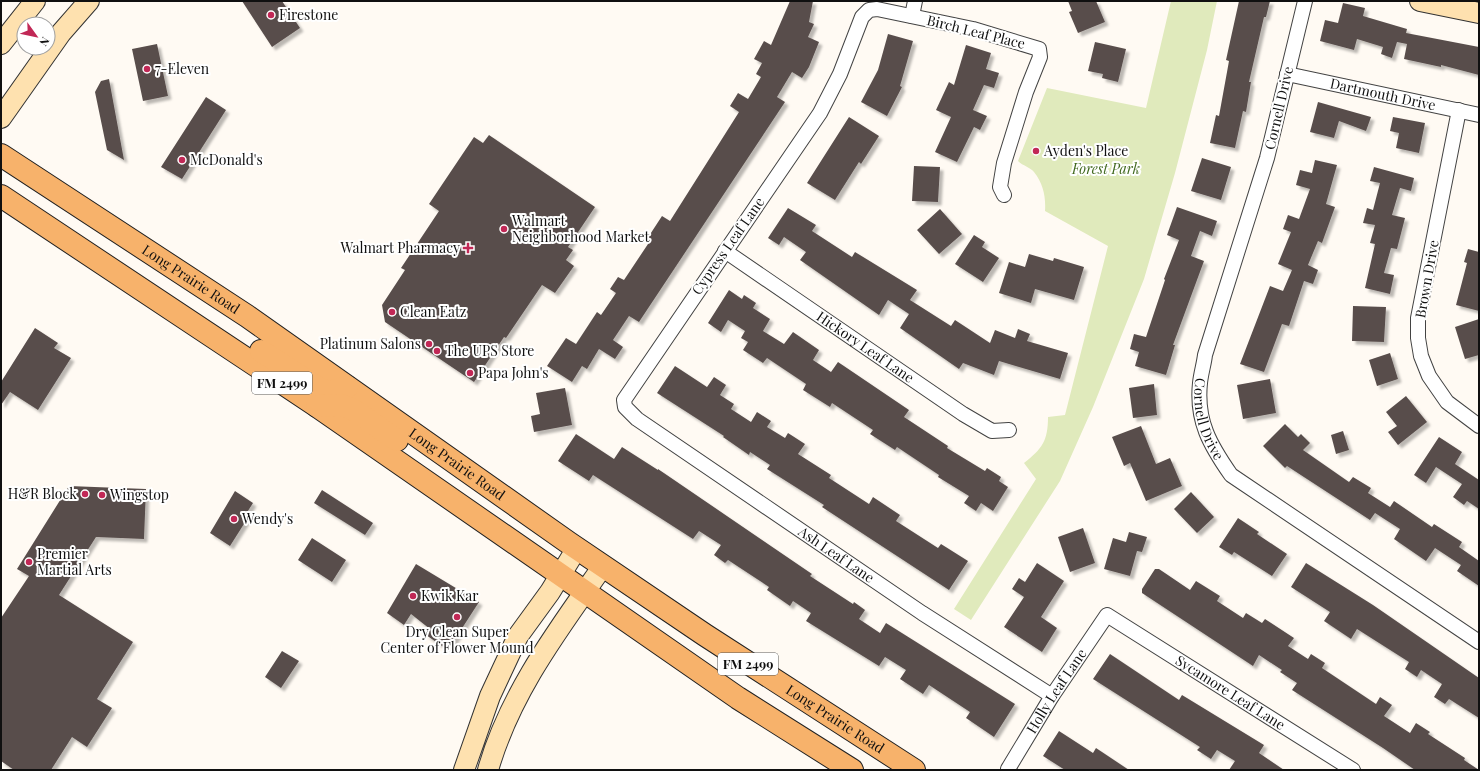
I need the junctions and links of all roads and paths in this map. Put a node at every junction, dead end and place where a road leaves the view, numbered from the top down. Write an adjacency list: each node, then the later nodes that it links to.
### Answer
1 (36, 1): 8 (main road)
2 (89, 1): 13 (main road)
3 (915, 1): 7 (street)
4 (1305, 1): 9 (street, Cornell Drive)
5 (1420, 1): 6 (main road)
6 (1479, 13)
7 (912, 16): 10 (street, Birch Leaf Place); 15 (street, Birch Leaf Place)
8 (1, 44)
9 (1287, 74): 11 (street, Dartmouth Drive); 30 (street, Cornell Drive)
10 (834, 85): 17 (street, Cypress Leaf Lane)
11 (1459, 110): 12 (street, Dartmouth Drive); 22 (street, Brown Drive)
12 (1479, 115)
13 (1, 118)
14 (1, 155): 19 (main road, Long Prairie Road / FM 2499)
15 (1004, 194)
16 (1, 196): 18 (main road, FM 2499)
17 (725, 251): 21 (street, Cypress Leaf Lane); 23 (street, Hickory Leaf Lane)
18 (190, 321): 19 (main road); 20 (main road, FM 2499)
19 (347, 386): 24 (main road, Long Prairie Road / FM 2499)
20 (316, 406): 24 (main road); 27 (main road, FM 2499)
21 (625, 407): 31 (street, Ash Leaf Lane)
22 (1479, 426)
23 (1009, 430)
24 (438, 451): 25 (main road, Long Prairie Road / FM 2499)
25 (578, 548): 26 (main road, Long Prairie Road / FM 2499); 27 (main road)
26 (603, 566): 28 (main road); 35 (main road, Long Prairie Road / FM 2499)
27 (560, 575): 28 (main road, FM 2499); 32 (main road)
28 (585, 592): 33 (main road); 34 (main road, FM 2499)
29 (1107, 615): 31 (street, Holly Leaf Lane); 37 (street, Sycamore Leaf Lane)
30 (1479, 642)
31 (1052, 696): 36 (street, Holly Leaf Lane)
32 (464, 770)
33 (488, 770)
34 (852, 770)
35 (914, 770)
36 (1009, 770)
37 (1353, 770)

